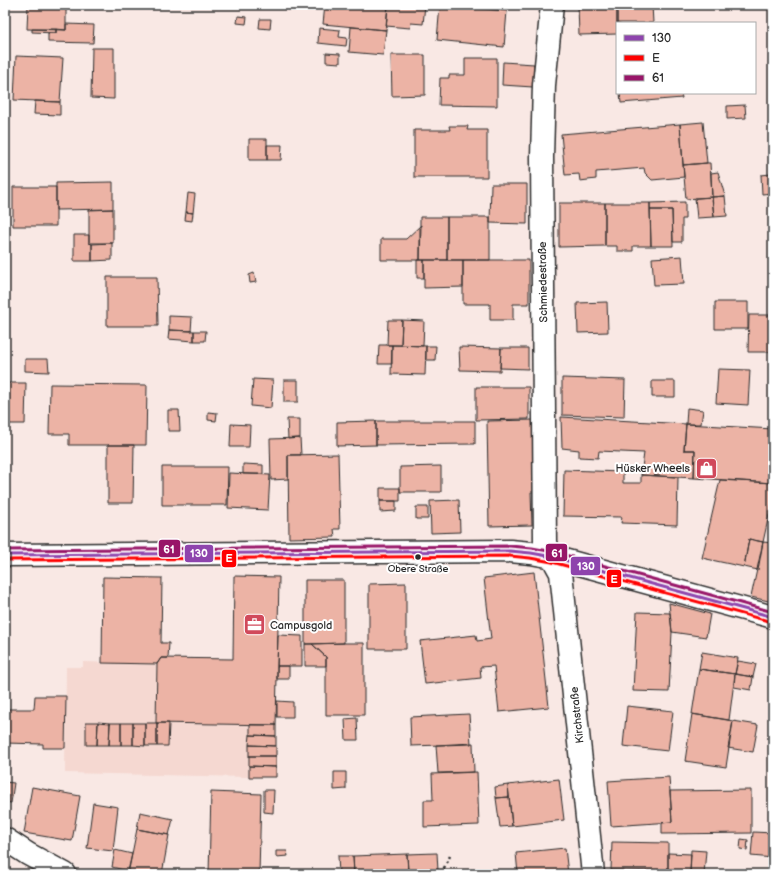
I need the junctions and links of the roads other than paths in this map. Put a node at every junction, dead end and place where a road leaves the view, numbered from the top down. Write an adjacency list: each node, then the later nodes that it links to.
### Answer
1 (552, 5): 3 (street, Schmiedestraße)
2 (5, 555): 3 (street)
3 (554, 558): 4 (street); 7 (street, Kirchstraße)
4 (773, 616)
5 (5, 839): 6 (street)
6 (65, 874)
7 (593, 874)

